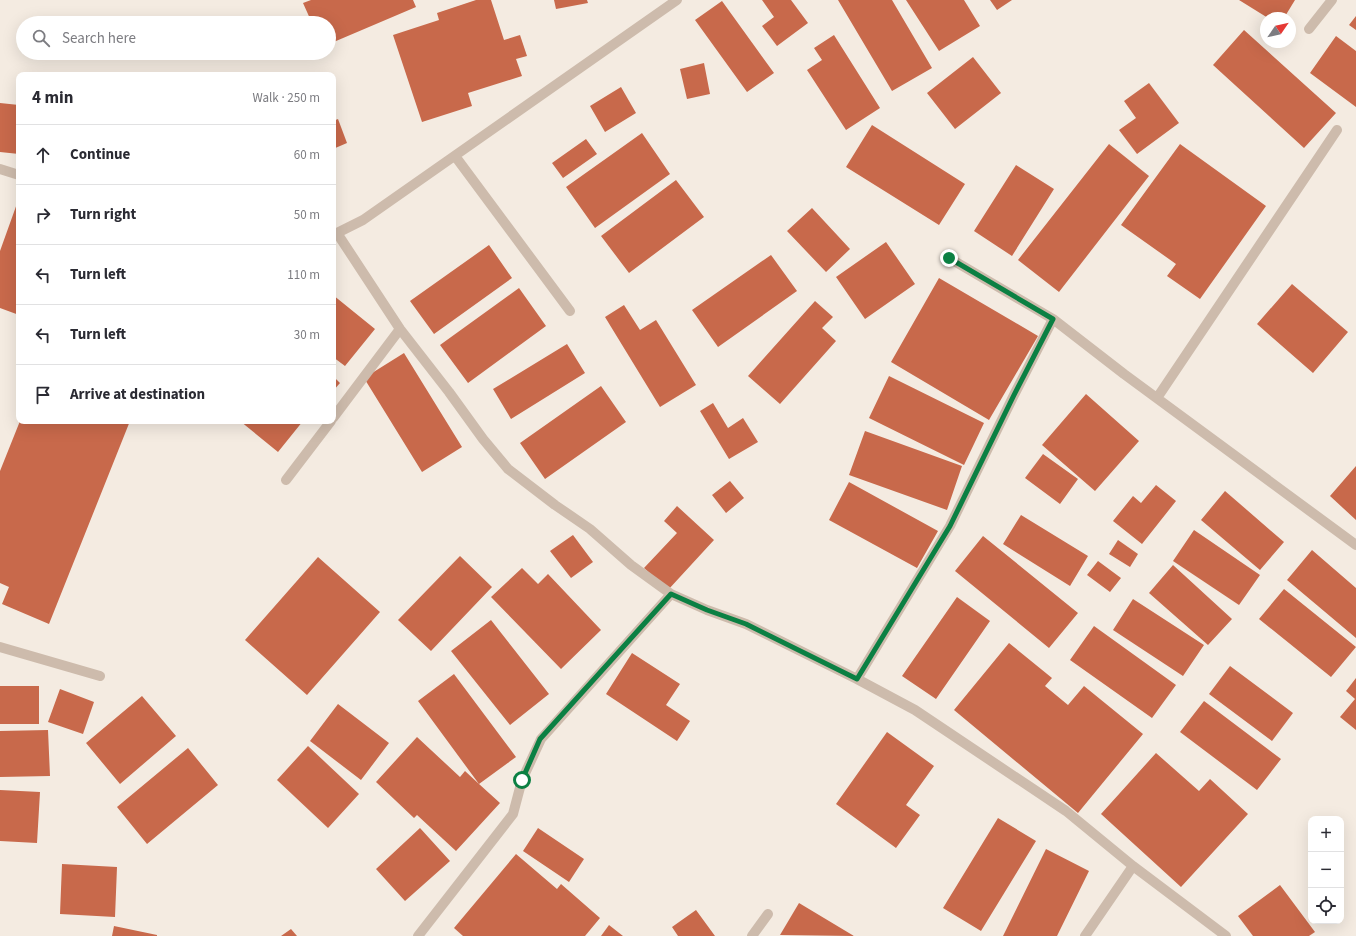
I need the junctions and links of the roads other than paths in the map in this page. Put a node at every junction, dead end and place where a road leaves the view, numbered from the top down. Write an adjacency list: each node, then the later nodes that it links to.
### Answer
1 (677, 0): 5 (street)
2 (1332, 0): 3 (street)
3 (1309, 29)
4 (1337, 130): 14 (street)
5 (455, 156): 8 (street); 11 (street)
6 (0, 169): 7 (street)
7 (16, 174)
8 (336, 234)
9 (336, 235): 13 (street)
10 (949, 258): 12 (street)
11 (570, 311)
12 (1053, 319): 14 (street); 22 (street)
13 (400, 329): 15 (street); 19 (street)
14 (1156, 398): 18 (street)
15 (336, 414)
16 (329, 424): 17 (street)
17 (286, 480)
18 (1356, 545)
19 (671, 594): 22 (street); 25 (street)
20 (0, 647): 21 (street)
21 (100, 676)
22 (857, 679): 23 (street)
23 (1133, 866): 27 (street); 28 (street)
24 (768, 914): 26 (street)
25 (418, 936)
26 (752, 936)
27 (1085, 936)
28 (1226, 936)

